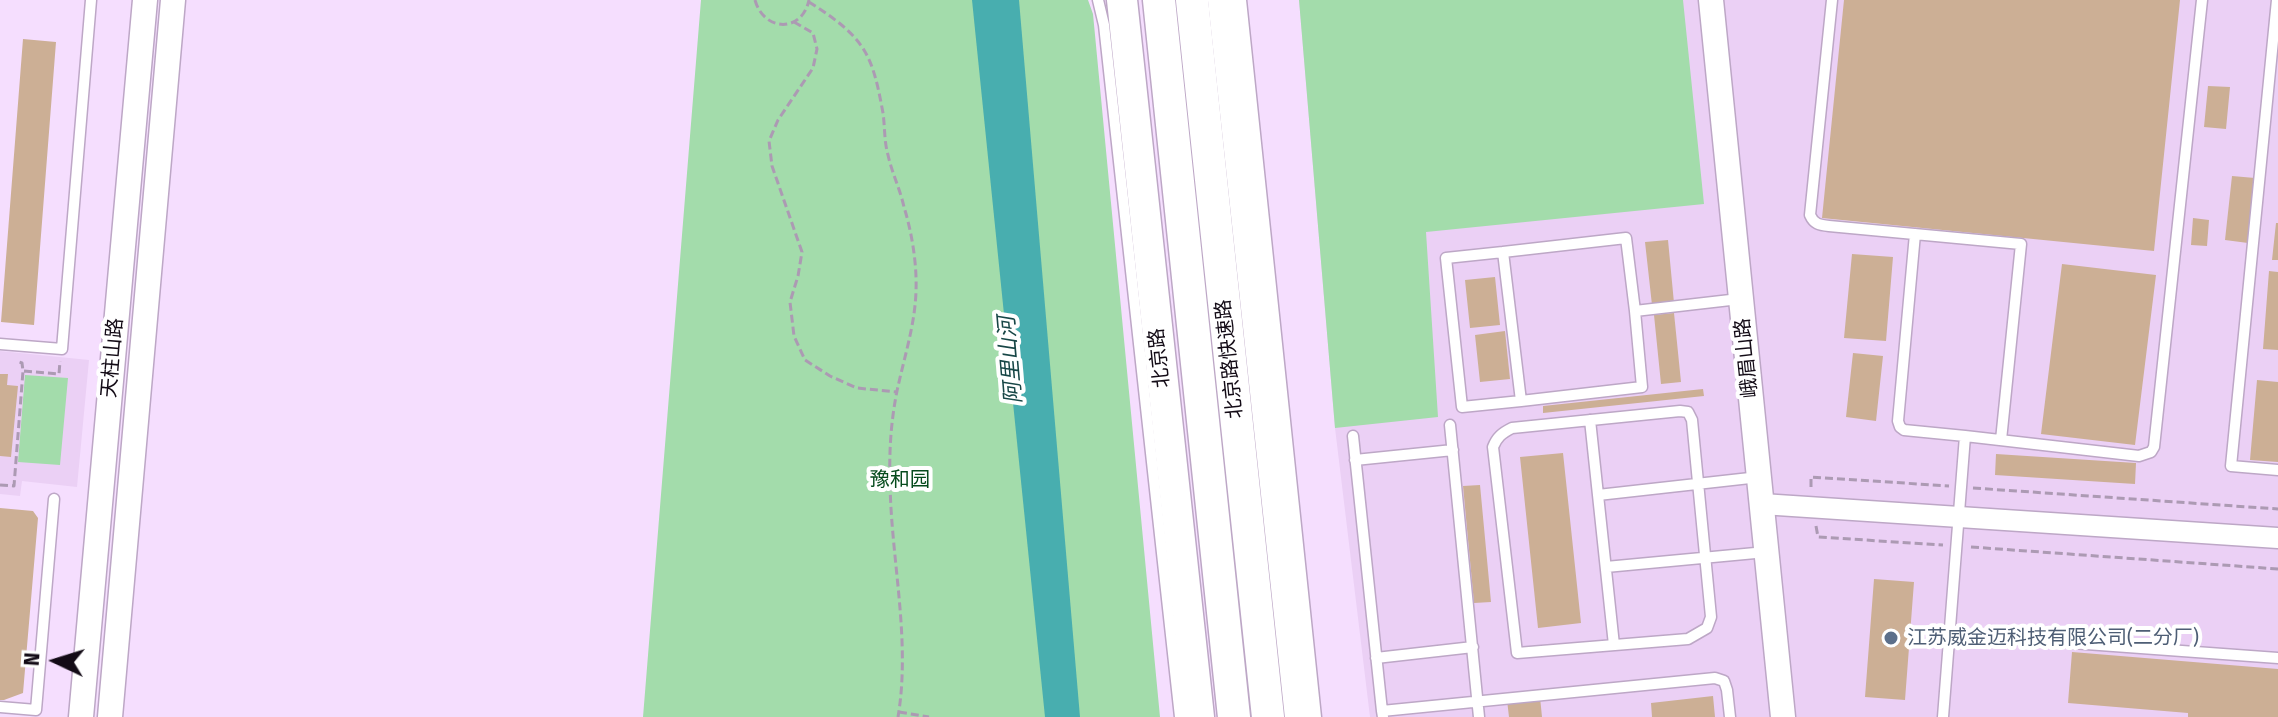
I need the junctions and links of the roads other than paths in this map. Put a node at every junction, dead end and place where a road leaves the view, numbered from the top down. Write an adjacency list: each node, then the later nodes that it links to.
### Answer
1 (91, 0): 18 (lane)
2 (145, 0): 46 (street, 天柱山路)
3 (173, 0): 47 (street, 天柱山路)
4 (1098, 0): 48 (lane)
5 (1122, 0): 49 (main road, 北京路)
6 (1223, 0): 52 (main road)
7 (1241, 0): 53 (lane)
8 (1711, 0): 16 (street, 峨眉山路)
9 (1832, 0): 14 (lane)
10 (2202, 0): 24 (lane)
11 (2277, 0): 27 (lane)
12 (1194, 12): 51 (highway, 北京路快速路)
13 (1160, 13): 50 (highway, 北京路快速路)
14 (1915, 234): 23 (lane); 24 (lane)
15 (1503, 252): 17 (lane); 19 (lane); 19 (lane)
16 (1741, 299): 17 (lane); 28 (street, 峨眉山路)
17 (1635, 311): 19 (lane)
18 (0, 344)
19 (1521, 401)
20 (1590, 420): 29 (lane); 30 (lane); 39 (lane)
21 (1450, 425): 25 (lane)
22 (1353, 436): 26 (lane)
23 (1965, 436): 24 (lane); 33 (lane)
24 (2001, 440)
25 (1453, 450): 26 (lane); 40 (lane)
26 (1355, 460): 41 (lane)
27 (2278, 470)
28 (1759, 477): 29 (lane); 32 (street, 峨眉山路)
29 (1698, 484): 30 (lane); 36 (lane)
30 (1598, 495): 37 (lane)
31 (54, 499): 44 (lane)
32 (1762, 504): 33 (street); 35 (street, 峨眉山路)
33 (1957, 516): 34 (street); 38 (lane)
34 (2278, 538)
35 (1766, 552): 36 (lane); 56 (street, 峨眉山路)
36 (1705, 557): 37 (lane); 39 (lane)
37 (1606, 567): 39 (lane)
38 (1949, 634): 42 (lane); 57 (lane)
39 (1614, 645)
40 (1473, 647): 41 (lane); 43 (lane)
41 (1376, 658): 45 (lane)
42 (2278, 658)
43 (1478, 701): 45 (lane); 54 (lane); 55 (lane)
44 (0, 707)
45 (1382, 714)
46 (81, 717)
47 (110, 717)
48 (1180, 717)
49 (1199, 717)
50 (1234, 717)
51 (1268, 717)
52 (1300, 717)
53 (1316, 717)
54 (1479, 717)
55 (1730, 717)
56 (1783, 717)
57 (1943, 717)

